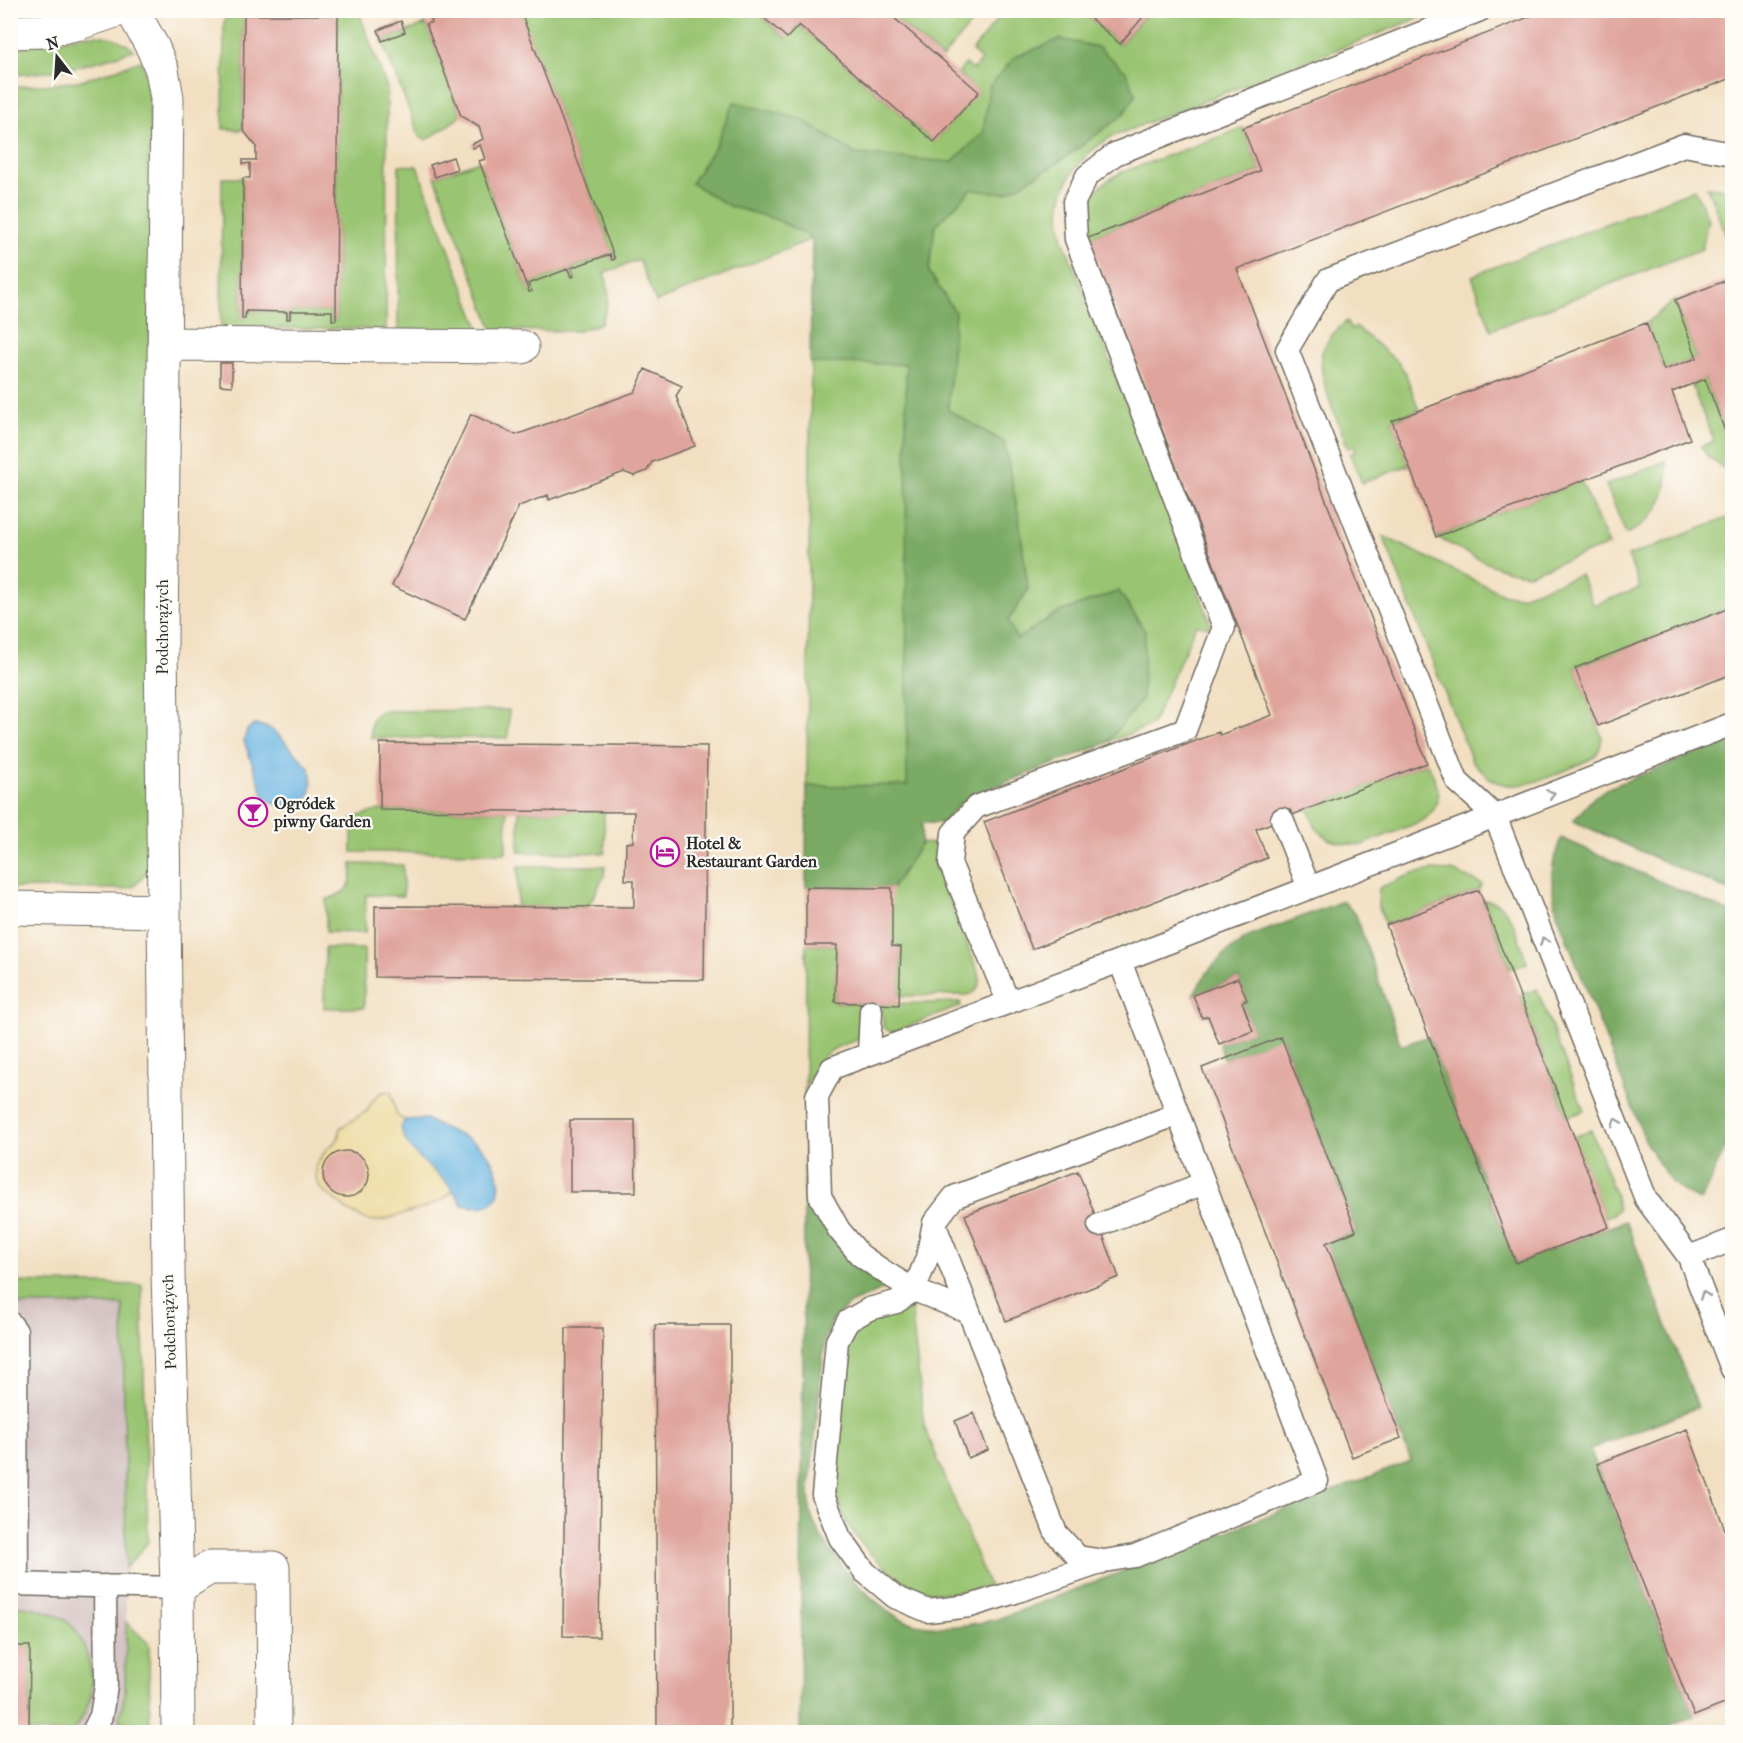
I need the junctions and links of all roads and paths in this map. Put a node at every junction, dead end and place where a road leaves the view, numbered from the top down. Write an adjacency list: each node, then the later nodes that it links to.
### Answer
1 (118, 10): 4 (street)
2 (132, 10): 6 (street, Podchorążych)
3 (1480, 10): 15 (lane)
4 (10, 32)
5 (1732, 154): 9 (lane)
6 (164, 344): 7 (street); 13 (street, Podchorążych)
7 (522, 347)
8 (1732, 724): 9 (lane, one-way to 8)
9 (1495, 816): 11 (lane); 23 (lane, one-way to 9)
10 (1282, 819): 11 (lane)
11 (1308, 888): 14 (lane)
12 (10, 908): 13 (street)
13 (164, 911): 31 (street, Podchorążych)
14 (1120, 961): 15 (lane); 18 (lane)
15 (1008, 1001): 17 (lane)
16 (871, 1011): 17 (lane)
17 (869, 1054): 24 (lane)
18 (1178, 1114): 19 (lane); 20 (lane)
19 (1204, 1183): 21 (lane); 28 (lane)
20 (934, 1223): 24 (lane); 25 (lane)
21 (1099, 1226)
22 (1732, 1240): 23 (lane)
23 (1689, 1257): 27 (lane, one-way to 23)
24 (914, 1290): 25 (lane); 28 (lane)
25 (969, 1312): 28 (lane)
26 (10, 1323): 29 (lane)
27 (1732, 1369)
28 (1104, 1561)
29 (14, 1584): 30 (lane)
30 (105, 1586): 31 (lane); 32 (lane)
31 (177, 1588): 33 (street, Podchorążych); 34 (street)
32 (93, 1732)
33 (178, 1732)
34 (273, 1732)

